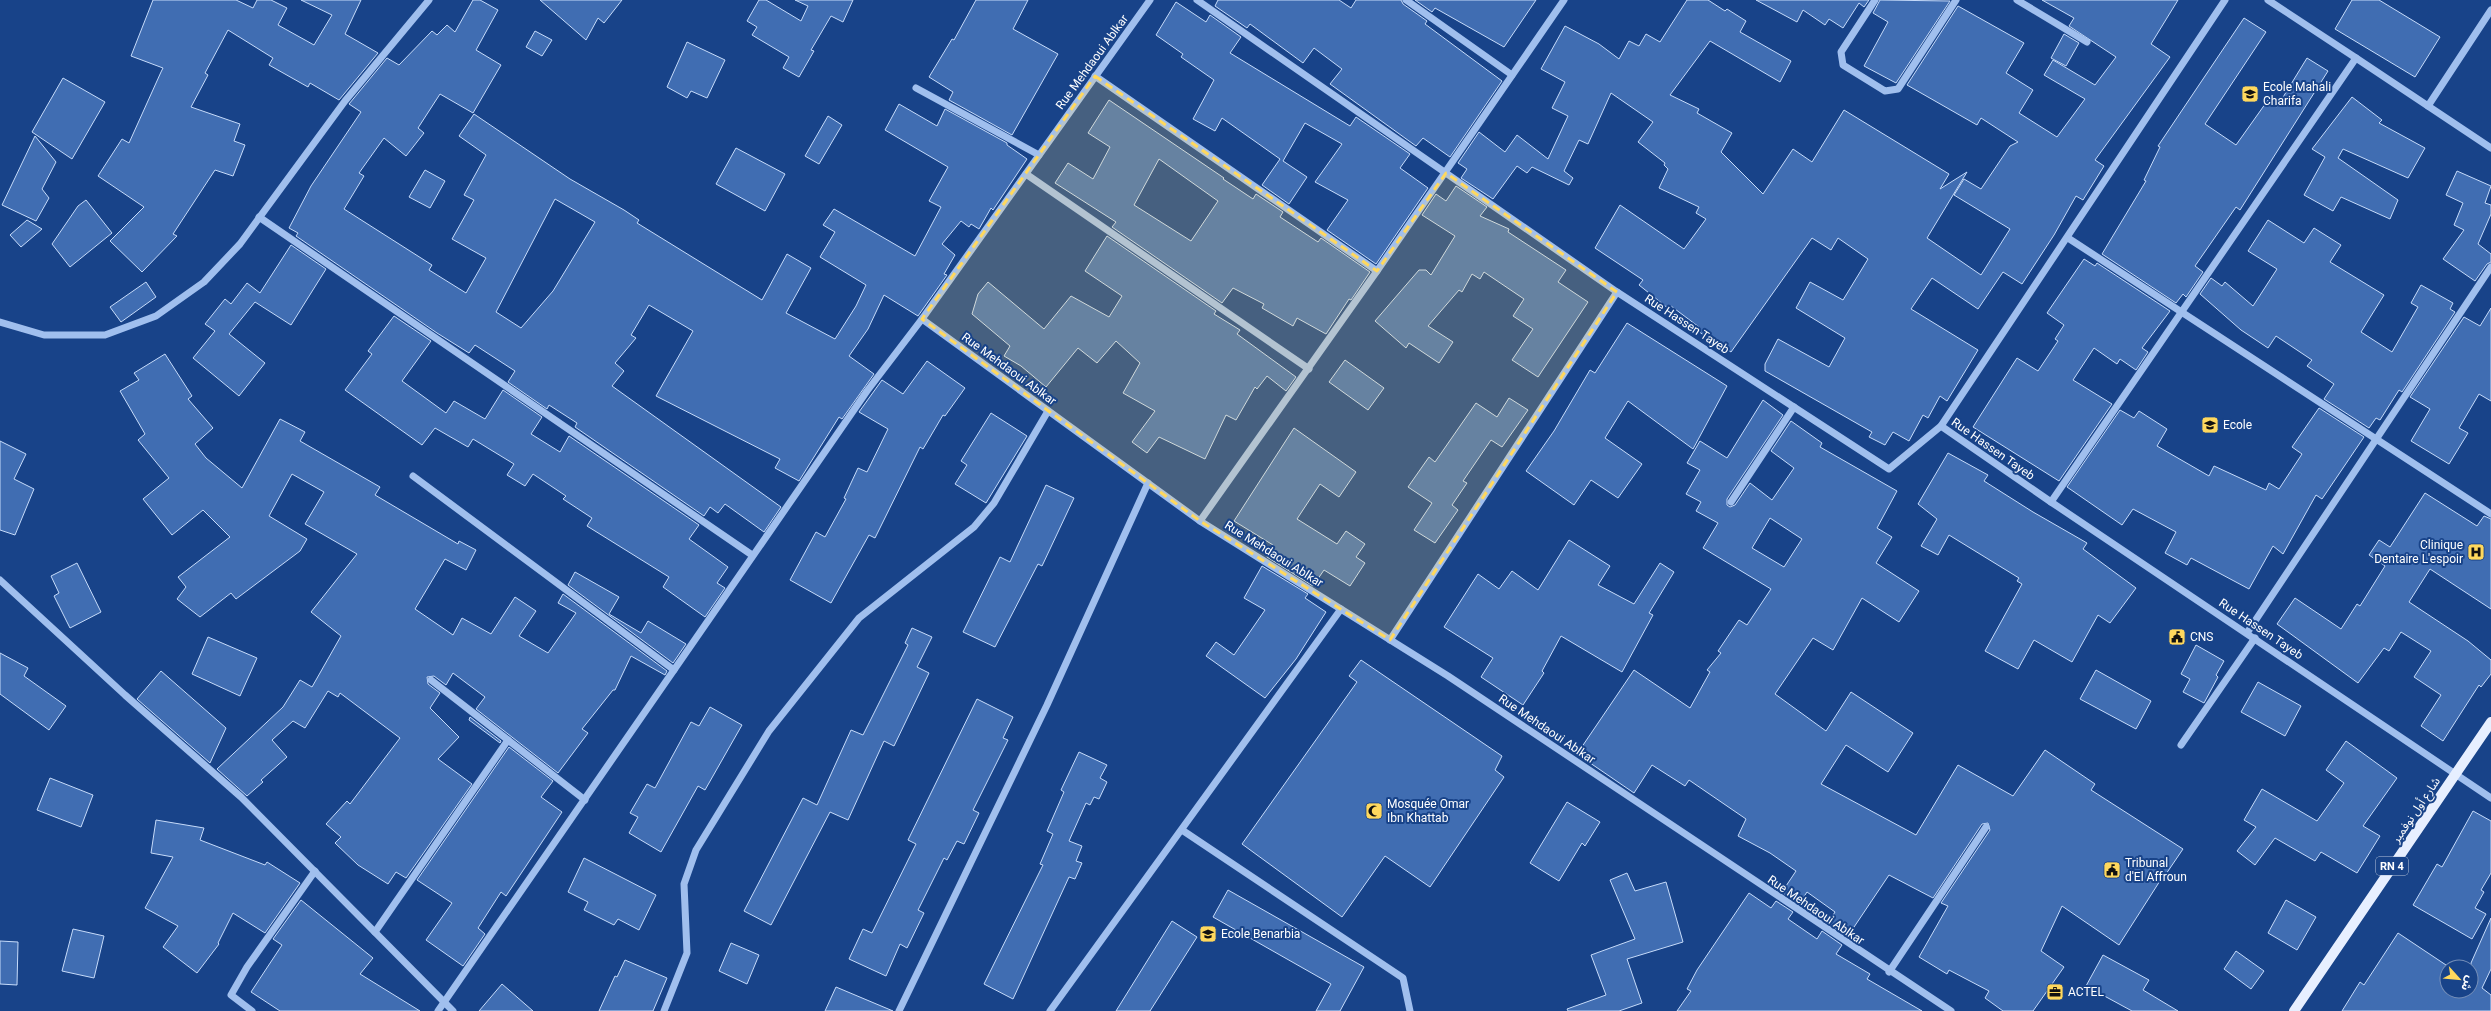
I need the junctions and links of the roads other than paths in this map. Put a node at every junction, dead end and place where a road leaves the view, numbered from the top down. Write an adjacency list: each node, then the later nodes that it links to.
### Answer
1 (429, 0): 22 (street)
2 (1150, 0): 15 (street, Rue Mehdaoui Ablkar)
3 (1197, 0): 20 (street, Rue Hassen Tayeb)
4 (1406, 0): 14 (street)
5 (1564, 0): 14 (street)
6 (1874, 0): 7 (street)
7 (1956, 0)
8 (2017, 0): 12 (street)
9 (2224, 0): 23 (street)
10 (2268, 0): 13 (street)
11 (2491, 10): 17 (street)
12 (2087, 42)
13 (2356, 58): 17 (street); 27 (street)
14 (1512, 75): 20 (street)
15 (1096, 76): 19 (street, Rue Mehdaoui Ablkar); 25 (street)
16 (916, 88): 19 (street)
17 (2428, 106): 18 (street)
18 (2491, 148)
19 (1039, 155): 21 (street, Rue Mehdaoui Ablkar)
20 (1446, 173): 25 (street); 26 (street, Rue Hassen Tayeb)
21 (1026, 174): 28 (street, Rue Mehdaoui Ablkar); 30 (street)
22 (259, 217): 29 (street); 41 (street)
23 (2068, 238): 27 (street); 33 (street)
24 (2491, 267): 34 (street)
25 (1377, 272): 30 (street)
26 (1617, 292): 31 (street, Rue Hassen Tayeb); 46 (street)
27 (2182, 310): 34 (street); 38 (street)
28 (922, 320): 32 (street, Rue Mehdaoui Ablkar); 41 (street)
29 (0, 322)
30 (1309, 368): 40 (street)
31 (1794, 407): 33 (street, Rue Hassen Tayeb); 37 (street)
32 (1048, 411): 36 (street, Rue Mehdaoui Ablkar); 64 (street)
33 (1941, 426): 38 (street, Rue Hassen Tayeb)
34 (2375, 439): 39 (street); 44 (street)
35 (413, 476): 47 (street)
36 (1148, 483): 40 (street, Rue Mehdaoui Ablkar); 65 (street)
37 (1731, 502)
38 (2051, 502): 44 (street, Rue Hassen Tayeb)
39 (2491, 514)
40 (1200, 521): 43 (street, Rue Mehdaoui Ablkar)
41 (752, 555): 47 (street)
42 (0, 580): 57 (street)
43 (1341, 609): 46 (street, Rue Mehdaoui Ablkar); 56 (street)
44 (2248, 633): 45 (street, Rue Hassen Tayeb)
45 (2255, 638): 51 (street); 52 (street, Rue Hassen Tayeb)
46 (1390, 640): 59 (street, Rue Mehdaoui Ablkar)
47 (674, 670): 54 (street)
48 (431, 680): 50 (street)
49 (2491, 722): 52 (main road, شارع أول نوفمبر / RN 4)
50 (508, 740): 54 (street); 58 (street)
51 (2181, 745)
52 (2456, 774): 53 (street, Rue Hassen Tayeb); 69 (main road, شارع أول نوفمبر / RN 4)
53 (2491, 798)
54 (585, 800): 60 (street)
55 (1986, 827): 59 (street)
56 (1182, 830): 66 (street); 67 (street)
57 (315, 871): 58 (street); 61 (street)
58 (375, 932): 60 (street)
59 (1889, 972): 68 (street, Rue Mehdaoui Ablkar)
60 (445, 1001): 62 (street); 63 (street)
61 (252, 1011)
62 (438, 1011)
63 (453, 1011)
64 (664, 1011)
65 (899, 1011)
66 (1050, 1011)
67 (1410, 1011)
68 (1951, 1011)
69 (2294, 1011)

